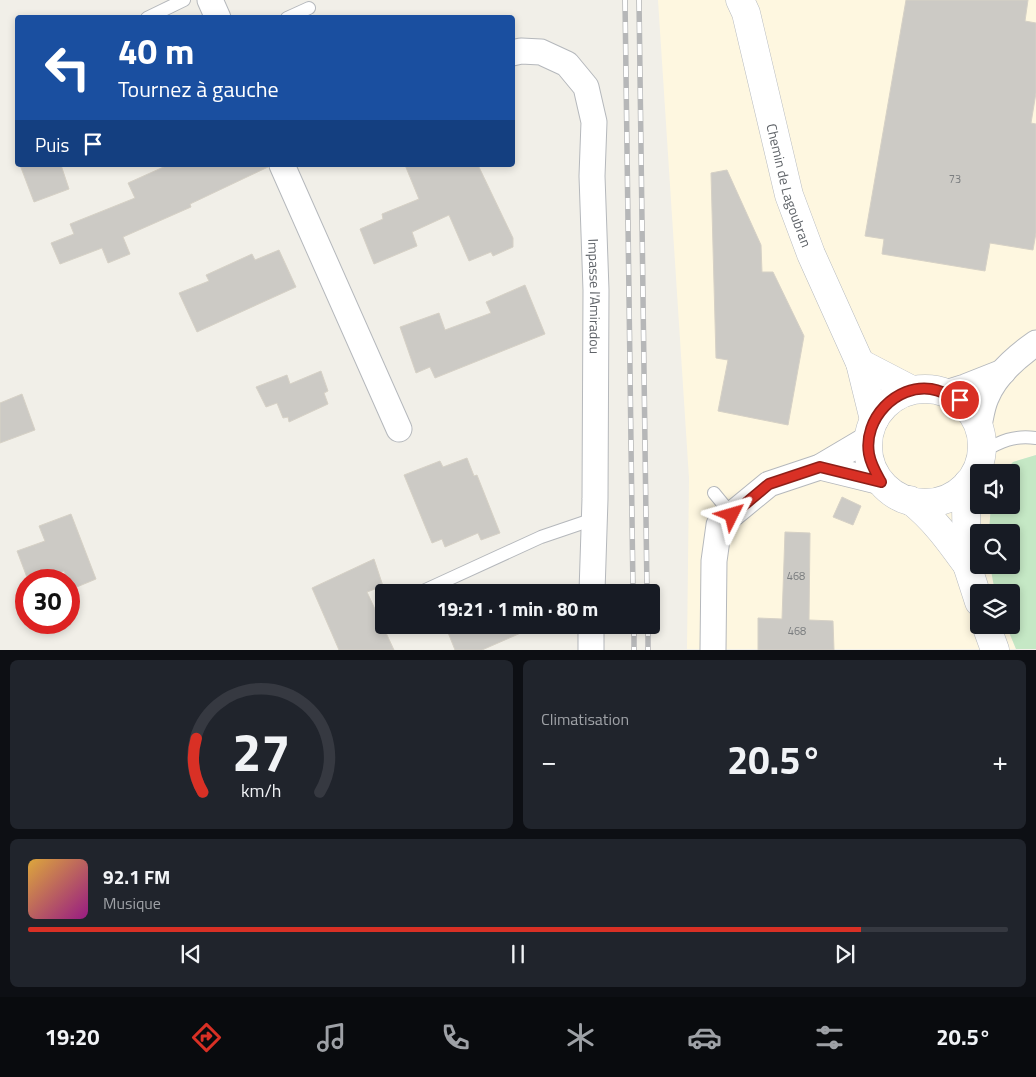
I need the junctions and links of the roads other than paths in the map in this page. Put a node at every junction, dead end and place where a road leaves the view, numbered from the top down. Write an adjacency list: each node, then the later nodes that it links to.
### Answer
1 (184, 0): 5 (lane)
2 (210, 0): 6 (street)
3 (740, 0): 11 (main road, Chemin de Lagoubran)
4 (308, 8): 7 (lane)
5 (153, 15)
6 (217, 15)
7 (293, 15)
8 (515, 52): 26 (street, Impasse l'Amiradou)
9 (283, 167): 16 (street)
10 (1036, 343): 12 (street)
11 (860, 363): 13 (main road); 17 (main road, Chemin de Lagoubran)
12 (1002, 372): 14 (street); 15 (street)
13 (912, 390): 14 (main road); 17 (main road)
14 (946, 392): 15 (main road)
15 (979, 425): 19 (main road)
16 (399, 429)
17 (871, 429): 20 (street); 21 (main road)
18 (1036, 438): 19 (lane)
19 (982, 452): 22 (main road)
20 (820, 467): 21 (street); 25 (street)
21 (881, 482): 24 (main road)
22 (968, 483): 24 (main road); 27 (main road)
23 (714, 493): 25 (lane)
24 (910, 500): 27 (main road)
25 (732, 515): 34 (street)
26 (594, 519): 28 (lane); 29 (street, Impasse l'Amiradou)
27 (967, 565): 30 (main road)
28 (438, 584)
29 (592, 584)
30 (973, 584)
31 (591, 634): 33 (street)
32 (989, 634): 35 (main road)
33 (591, 650)
34 (714, 650)
35 (995, 650)

